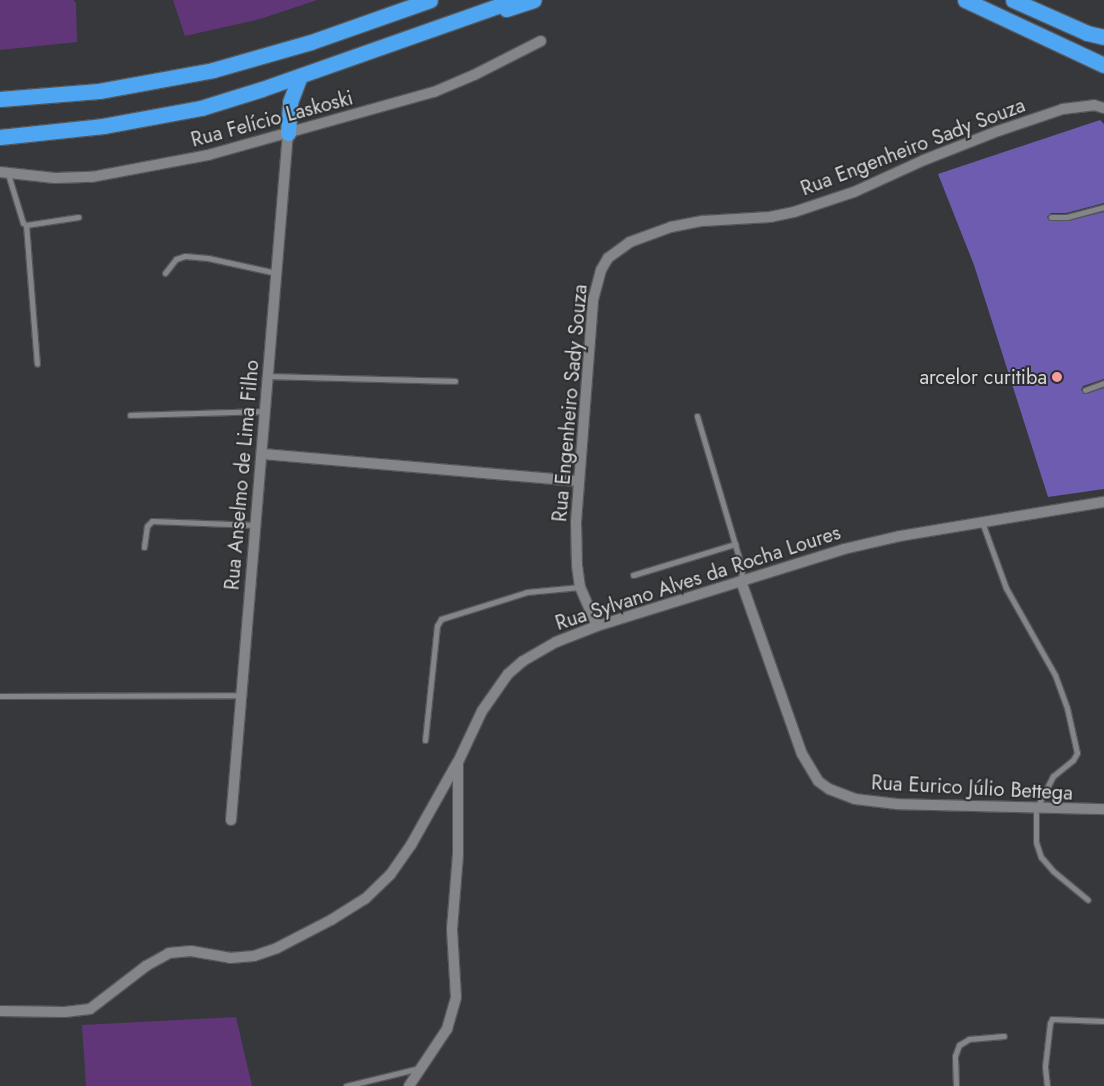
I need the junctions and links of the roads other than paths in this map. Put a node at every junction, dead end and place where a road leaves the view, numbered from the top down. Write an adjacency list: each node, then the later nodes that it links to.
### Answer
1 (430, 0): 11 (highway)
2 (515, 0): 6 (highway)
3 (534, 0): 6 (highway)
4 (966, 0): 9 (highway)
5 (1013, 0): 7 (highway)
6 (430, 30): 10 (highway)
7 (1104, 37)
8 (542, 41): 13 (street, Rua Felício Laskoski)
9 (1104, 66)
10 (300, 76): 13 (highway); 14 (highway)
11 (0, 99)
12 (1104, 108): 31 (street, Rua Engenheiro Sady Souza)
13 (288, 133): 15 (street, Rua Felício Laskoski); 21 (street, Rua Anselmo de Lima Filho)
14 (0, 137)
15 (4, 173): 19 (lane)
16 (1104, 208): 17 (lane)
17 (1051, 217)
18 (78, 218): 19 (lane)
19 (26, 225): 22 (lane)
20 (165, 273): 21 (lane)
21 (276, 274): 23 (street, Rua Anselmo de Lima Filho)
22 (37, 364)
23 (268, 376): 24 (lane); 27 (street, Rua Anselmo de Lima Filho)
24 (455, 381)
25 (1104, 383): 26 (lane)
26 (1085, 390)
27 (265, 410): 28 (lane); 30 (street, Rua Anselmo de Lima Filho)
28 (130, 415)
29 (697, 416): 35 (lane)
30 (262, 454): 31 (street); 34 (street, Rua Anselmo de Lima Filho)
31 (578, 481): 39 (street, Rua Engenheiro Sady Souza)
32 (1104, 502): 33 (street, Rua Sylvano Alves da Rocha Loures)
33 (982, 522): 38 (street, Rua Sylvano Alves da Rocha Loures); 45 (lane)
34 (256, 524): 36 (lane); 41 (street, Rua Anselmo de Lima Filho)
35 (734, 544): 37 (lane); 38 (lane)
36 (144, 547)
37 (633, 575)
38 (741, 581): 40 (street, Rua Sylvano Alves da Rocha Loures); 45 (street, Rua Eurico Júlio Bettega)
39 (580, 586): 40 (street, Rua Engenheiro Sady Souza); 43 (lane)
40 (597, 626): 44 (street, Rua Sylvano Alves da Rocha Loures)
41 (242, 695): 42 (lane); 47 (street, Rua Anselmo de Lima Filho)
42 (0, 696)
43 (424, 740)
44 (458, 762): 49 (street); 52 (street, Rua Sylvano Alves da Rocha Loures)
45 (1036, 809): 46 (street, Rua Eurico Júlio Bettega); 48 (lane)
46 (1104, 810)
47 (231, 820)
48 (1088, 900)
49 (0, 1011)
50 (1104, 1021): 56 (lane)
51 (1004, 1036): 55 (lane)
52 (423, 1067): 53 (lane); 54 (street, Rua Sylvano Alves da Rocha Loures)
53 (346, 1086)
54 (409, 1086)
55 (956, 1086)
56 (1047, 1086)

